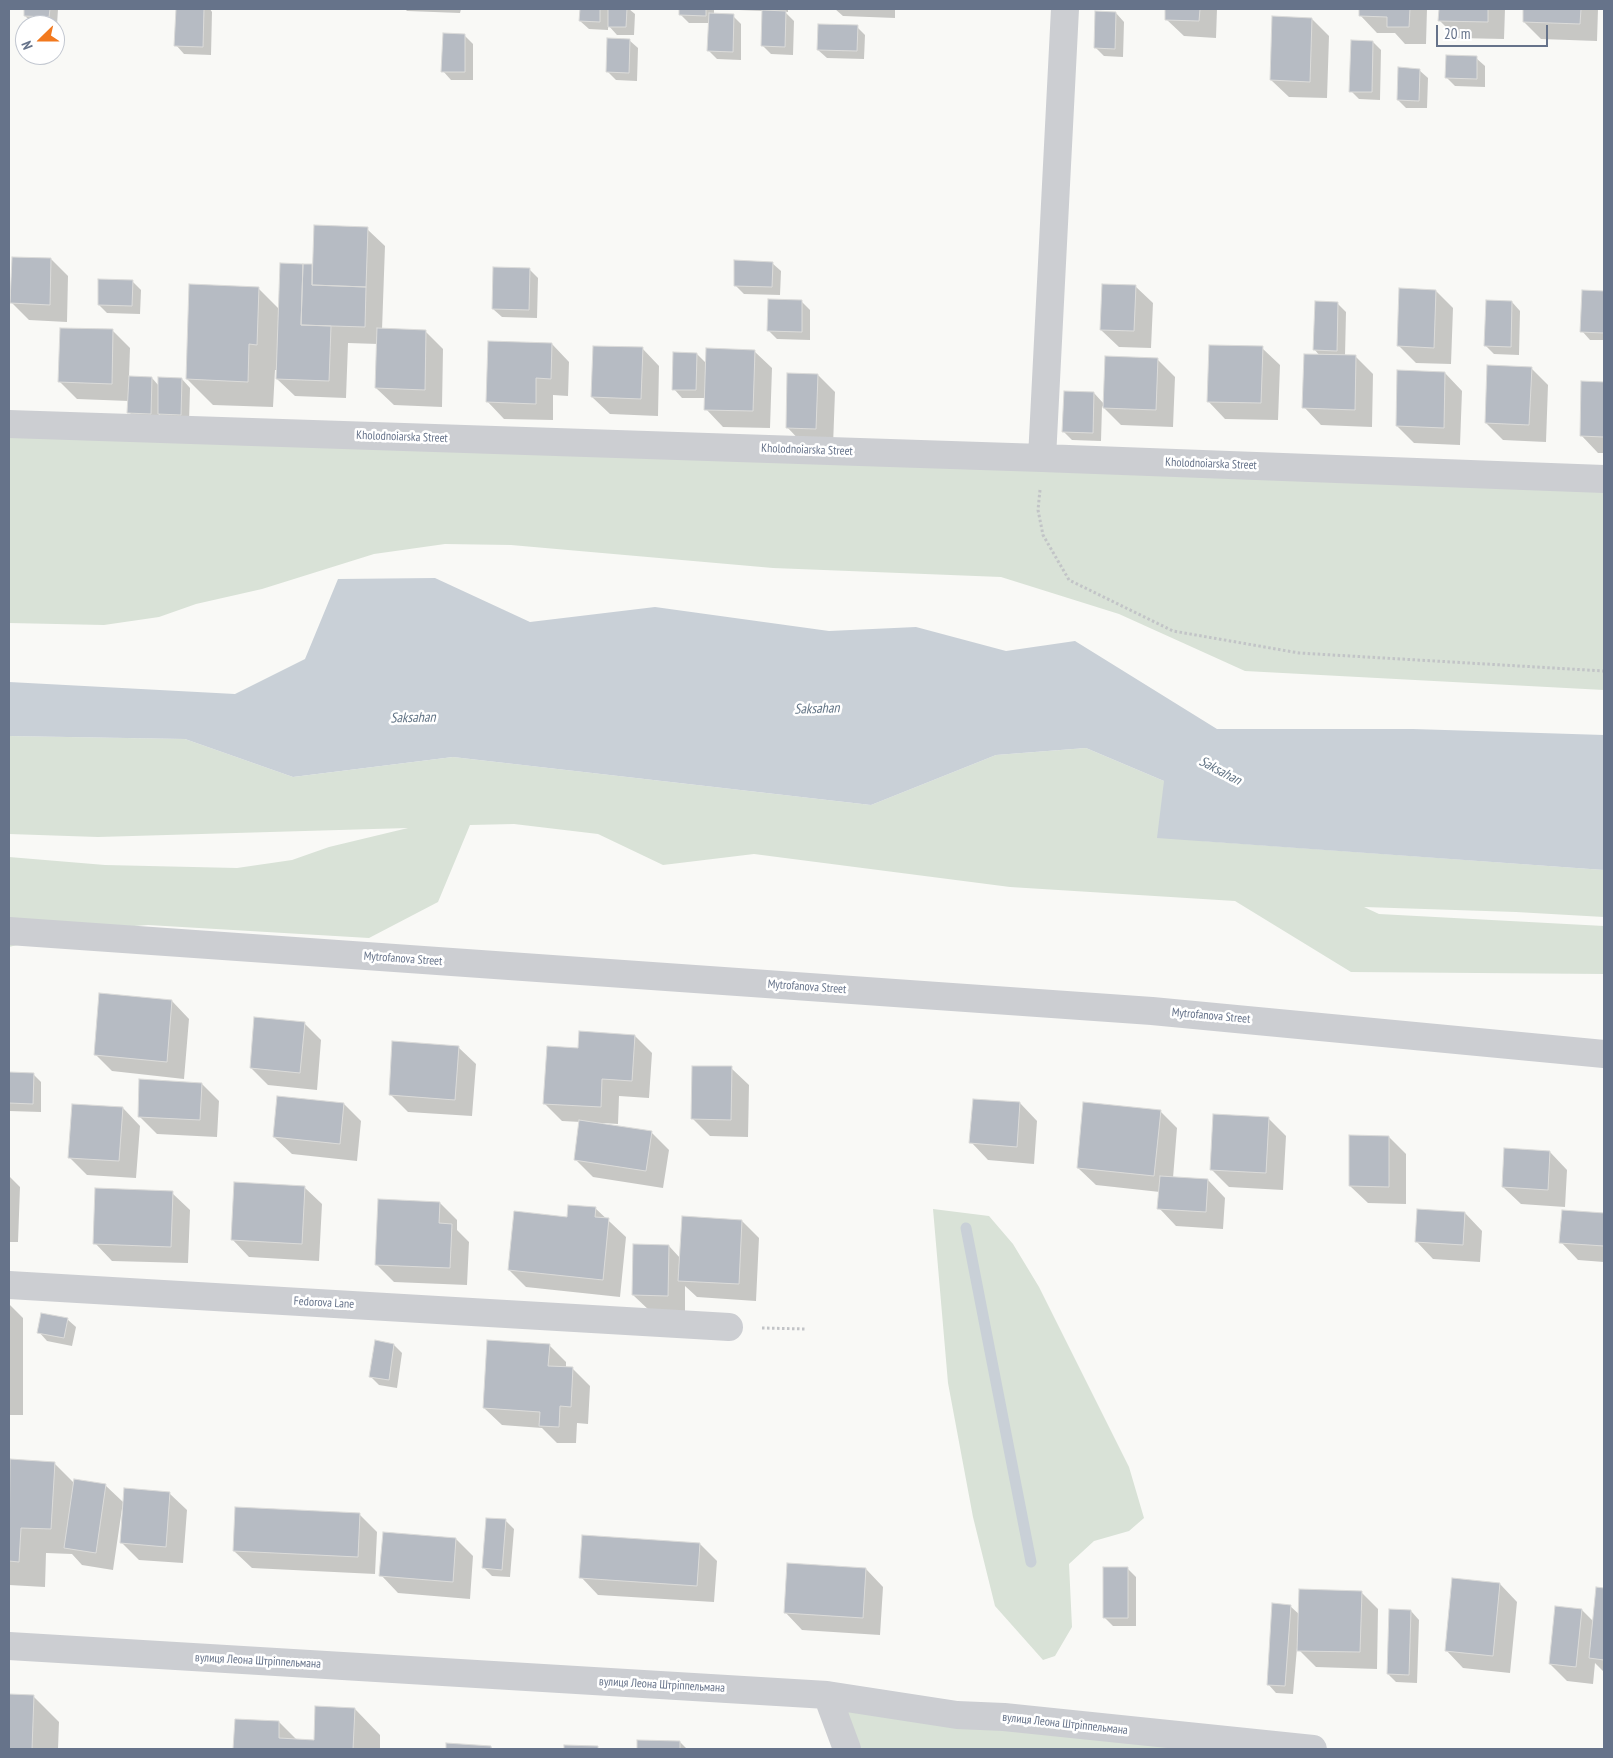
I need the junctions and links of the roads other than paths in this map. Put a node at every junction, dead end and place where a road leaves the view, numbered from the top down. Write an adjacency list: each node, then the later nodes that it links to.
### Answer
1 (1065, 9): 3 (street)
2 (9, 424): 3 (street, Kholodnoiarska Street)
3 (1042, 458): 4 (street, Kholodnoiarska Street)
4 (1604, 479)
5 (9, 931): 6 (street, Mytrofanova Street)
6 (1604, 1054)
7 (9, 1285): 8 (street, Fedorova Lane)
8 (729, 1327)
9 (9, 1646): 10 (street, вулиця Леона Штріппельмана)
10 (827, 1695): 11 (street); 12 (street, вулиця Леона Штріппельмана)
11 (847, 1749)
12 (1314, 1749)

